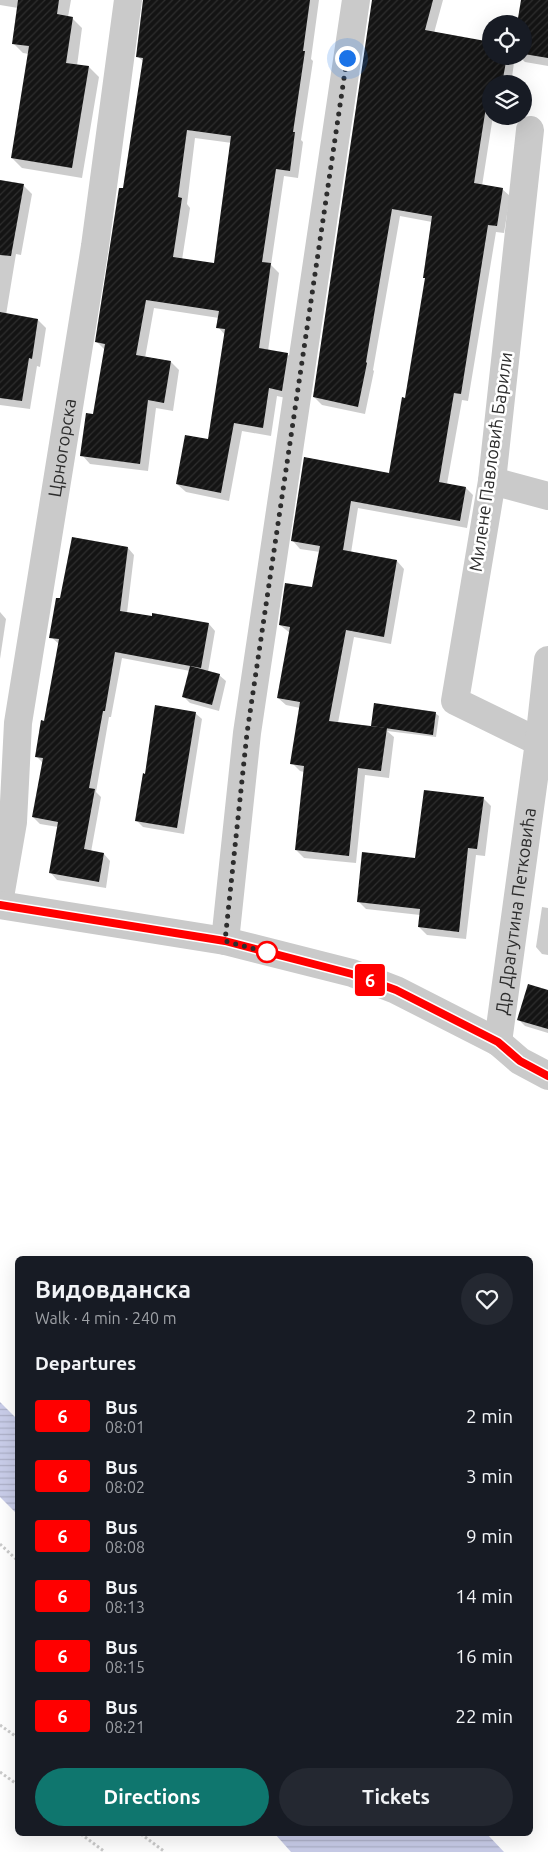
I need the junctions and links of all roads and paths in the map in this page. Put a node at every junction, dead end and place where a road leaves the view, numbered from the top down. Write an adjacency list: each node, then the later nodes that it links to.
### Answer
1 (128, 0): 8 (street, Црногорска)
2 (356, 0): 10 (street)
3 (530, 130): 4 (street, Милене Павловић Барили)
4 (492, 481): 5 (street); 7 (street, Милене Павловић Барили)
5 (548, 496)
6 (548, 660): 7 (street, Др Драгутина Петковића)
7 (539, 742): 11 (street, Др Драгутина Петковића)
8 (0, 897)
9 (0, 905): 10 (street)
10 (225, 941): 11 (street)
11 (498, 1042): 12 (street)
12 (548, 1076)
13 (0, 1544): 14 (path)
14 (15, 1558)
15 (0, 1725): 16 (path)
16 (15, 1736)
17 (0, 1772): 18 (path)
18 (15, 1783)
19 (84, 1836): 21 (path)
20 (144, 1836): 22 (path)
21 (105, 1852)
22 (165, 1852)

